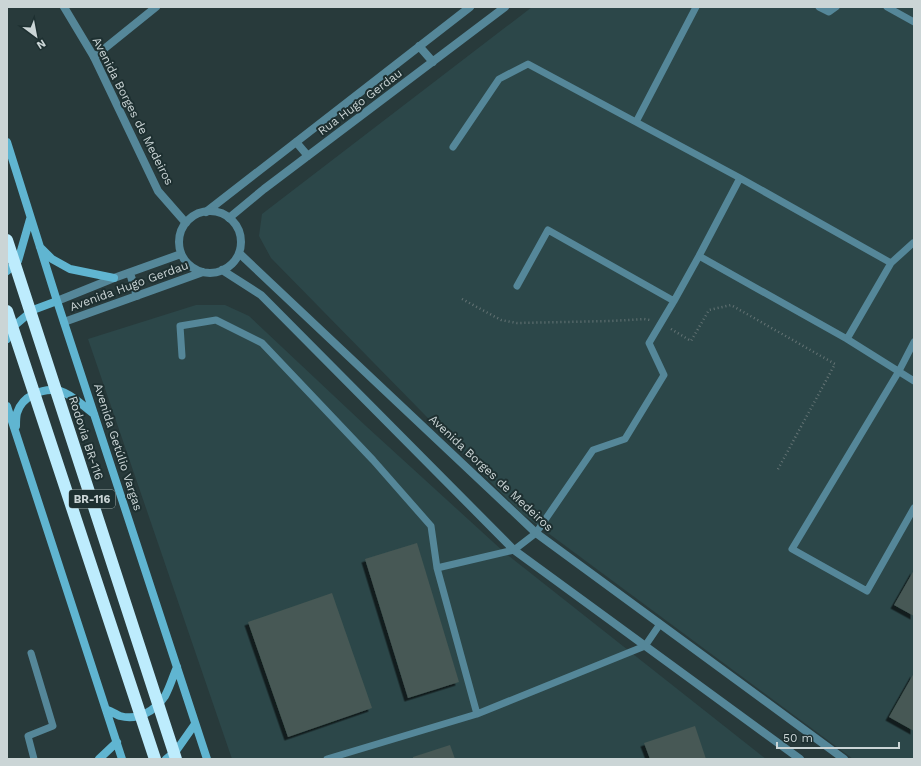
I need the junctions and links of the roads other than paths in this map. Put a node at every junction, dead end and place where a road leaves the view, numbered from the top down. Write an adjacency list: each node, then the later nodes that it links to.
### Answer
1 (64, 7): 11 (street, Avenida Borges de Medeiros)
2 (156, 7): 11 (street)
3 (470, 7): 10 (street, Rua Hugo Gerdau)
4 (505, 7): 12 (street, Rua Hugo Gerdau)
5 (696, 7): 13 (lane)
6 (819, 7): 7 (lane)
7 (836, 7)
8 (887, 7): 9 (lane)
9 (914, 22)
10 (419, 46): 12 (street); 15 (street, Rua Hugo Gerdau)
11 (94, 58): 22 (street, Avenida Borges de Medeiros)
12 (433, 62): 17 (street, Rua Hugo Gerdau)
13 (636, 122): 16 (lane); 18 (lane)
14 (7, 142): 21 (main road, Avenida Getúlio Vargas)
15 (296, 142): 17 (street); 19 (street, Rua Hugo Gerdau)
16 (453, 147)
17 (308, 156): 20 (street, Rua Hugo Gerdau)
18 (740, 178): 28 (lane); 29 (lane)
19 (206, 212): 20 (street); 22 (street)
20 (229, 218): 26 (street)
21 (30, 219): 25 (main road, Avenida Getúlio Vargas); 31 (main road)
22 (186, 223): 27 (street)
23 (7, 240): 68 (highway, Rodovia BR-116 / BR-116)
24 (914, 244): 29 (lane)
25 (39, 246): 34 (main road); 37 (main road, Avenida Getúlio Vargas)
26 (239, 253): 30 (street); 51 (street, Avenida Borges de Medeiros)
27 (182, 254): 32 (street); 33 (street, Avenida Hugo Gerdau)
28 (699, 256): 38 (lane); 42 (lane)
29 (891, 263): 42 (lane)
30 (222, 270): 32 (street); 52 (street)
31 (7, 272)
32 (203, 272): 36 (street, Avenida Hugo Gerdau)
33 (130, 273): 34 (street, Avenida Hugo Gerdau); 36 (street)
34 (114, 278): 37 (street, Avenida Hugo Gerdau)
35 (517, 286): 38 (lane)
36 (137, 296): 40 (street, Avenida Hugo Gerdau)
37 (56, 301): 40 (main road, Avenida Getúlio Vargas); 41 (main road)
38 (674, 301): 51 (lane)
39 (7, 311): 66 (highway, BR-116)
40 (64, 322): 48 (main road, Avenida Getúlio Vargas)
41 (7, 339)
42 (847, 339): 45 (lane)
43 (914, 342): 45 (lane)
44 (182, 356): 53 (lane)
45 (899, 371): 46 (lane); 50 (lane)
46 (914, 381)
47 (7, 406): 49 (main road)
48 (94, 414): 49 (main road); 57 (main road, Avenida Getúlio Vargas)
49 (15, 430): 58 (main road)
50 (914, 508)
51 (536, 533): 52 (lane); 54 (street, Avenida Borges de Medeiros)
52 (514, 550): 53 (lane); 55 (street)
53 (436, 568): 59 (lane)
54 (660, 624): 55 (lane); 62 (street, Avenida Borges de Medeiros)
55 (645, 646): 59 (lane); 71 (street)
56 (31, 653): 63 (lane)
57 (177, 667): 58 (main road); 60 (main road, Avenida Getúlio Vargas)
58 (106, 709): 61 (main road)
59 (477, 714): 70 (lane)
60 (195, 724): 67 (main road); 69 (main road, Avenida Getúlio Vargas)
61 (117, 742): 64 (main road); 65 (main road)
62 (838, 757)
63 (34, 759)
64 (99, 759)
65 (122, 759)
66 (155, 759)
67 (166, 759)
68 (176, 759)
69 (207, 759)
70 (328, 759)
71 (800, 759)

